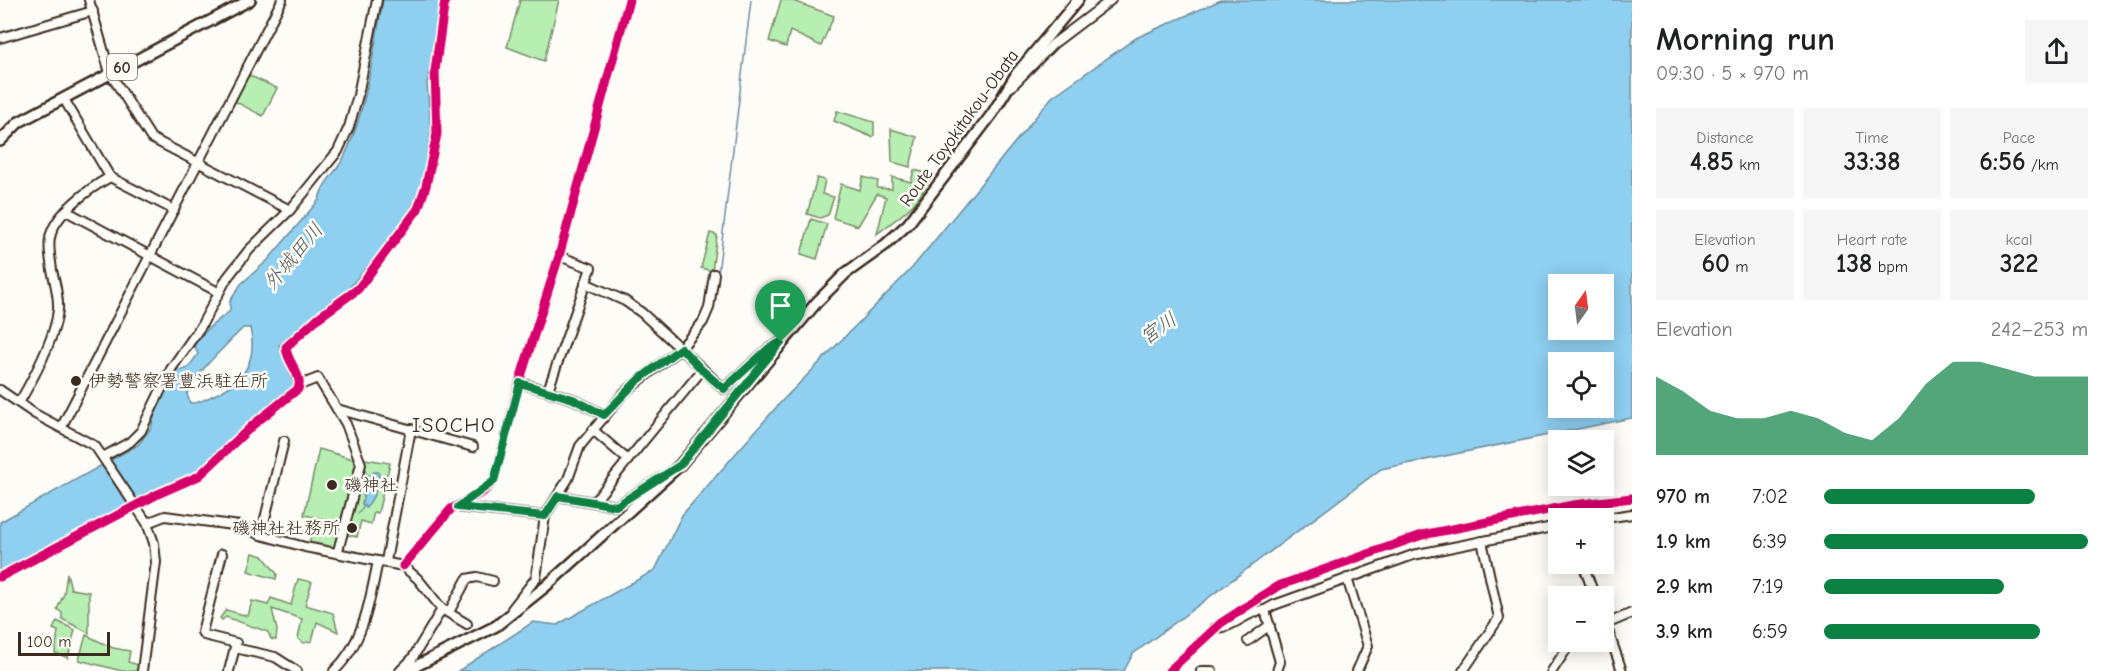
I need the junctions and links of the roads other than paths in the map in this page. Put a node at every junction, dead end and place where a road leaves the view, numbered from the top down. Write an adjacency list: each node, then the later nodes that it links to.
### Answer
1 (89, 0): 9 (street)
2 (250, 0): 11 (main road, 60)
3 (282, 0): 15 (street)
4 (377, 0): 18 (street)
5 (445, 0): 29 (street)
6 (629, 0): 21 (street)
7 (1078, 0): 12 (main road, Route Toyokitakou-Obata)
8 (1111, 0): 12 (street)
9 (93, 11): 10 (street); 11 (street)
10 (0, 38)
11 (110, 73): 13 (main road, 60); 15 (street)
12 (1007, 91): 25 (main road, Route Toyokitakou-Obata)
13 (64, 99): 14 (main road, 60); 16 (street)
14 (0, 141)
15 (198, 163): 17 (street); 18 (street)
16 (110, 177): 17 (street); 19 (street)
17 (174, 210): 20 (street)
18 (290, 210): 24 (street)
19 (66, 211): 20 (street); 32 (street)
20 (150, 256): 24 (street); 35 (street)
21 (559, 256): 23 (street); 28 (street)
22 (714, 274): 26 (street)
23 (585, 283): 26 (street); 31 (street)
24 (218, 292): 40 (street)
25 (781, 342): 27 (street); 42 (main road, Route Toyokitakou-Obata)
26 (681, 348): 27 (street); 34 (street)
27 (702, 370): 41 (street)
28 (520, 383): 31 (street); 47 (street)
29 (300, 385): 33 (street); 46 (street)
30 (0, 390): 32 (street)
31 (548, 390): 34 (street)
32 (19, 403): 35 (street)
33 (337, 409): 36 (street); 55 (street)
34 (604, 415): 37 (street)
35 (62, 426): 40 (street)
36 (411, 429): 39 (street); 57 (street)
37 (593, 430): 41 (street); 43 (street)
38 (284, 441): 53 (street)
39 (473, 447)
40 (104, 457): 46 (street)
41 (628, 460): 45 (street)
42 (680, 465): 45 (street); 65 (main road, Route Toyokitakou-Obata)
43 (558, 496): 45 (street); 49 (street)
44 (1632, 498): 69 (street)
45 (594, 502)
46 (135, 505): 51 (street); 59 (street)
47 (458, 507): 49 (street); 58 (street)
48 (1632, 514): 50 (street)
49 (545, 516): 65 (street)
50 (1614, 517)
51 (147, 523): 53 (street); 74 (street)
52 (1548, 528): 54 (street)
53 (261, 535): 55 (street)
54 (1482, 541): 60 (street); 85 (street)
55 (338, 551): 57 (street)
56 (222, 554): 71 (street)
57 (382, 561): 58 (street); 77 (street)
58 (403, 566): 63 (street)
59 (0, 577)
60 (1347, 578): 62 (street); 84 (street)
61 (493, 581): 63 (street)
62 (1265, 610): 68 (street); 69 (street)
63 (446, 611): 67 (street); 78 (street)
64 (1632, 612): 66 (street)
65 (507, 618): 79 (main road, Route Toyokitakou-Obata)
66 (1614, 619)
67 (467, 624)
68 (1270, 625): 70 (street); 83 (street)
69 (1214, 628): 80 (street)
70 (1248, 641)
71 (235, 648): 75 (street); 76 (street)
72 (1614, 650): 87 (street)
73 (1564, 652): 86 (street)
74 (142, 671)
75 (230, 671)
76 (297, 671)
77 (334, 671)
78 (400, 671)
79 (406, 671)
80 (1169, 671)
81 (1201, 671): 82 (street)
82 (1212, 671)
83 (1277, 671)
84 (1358, 671)
85 (1463, 671)
86 (1552, 671)
87 (1622, 671)

